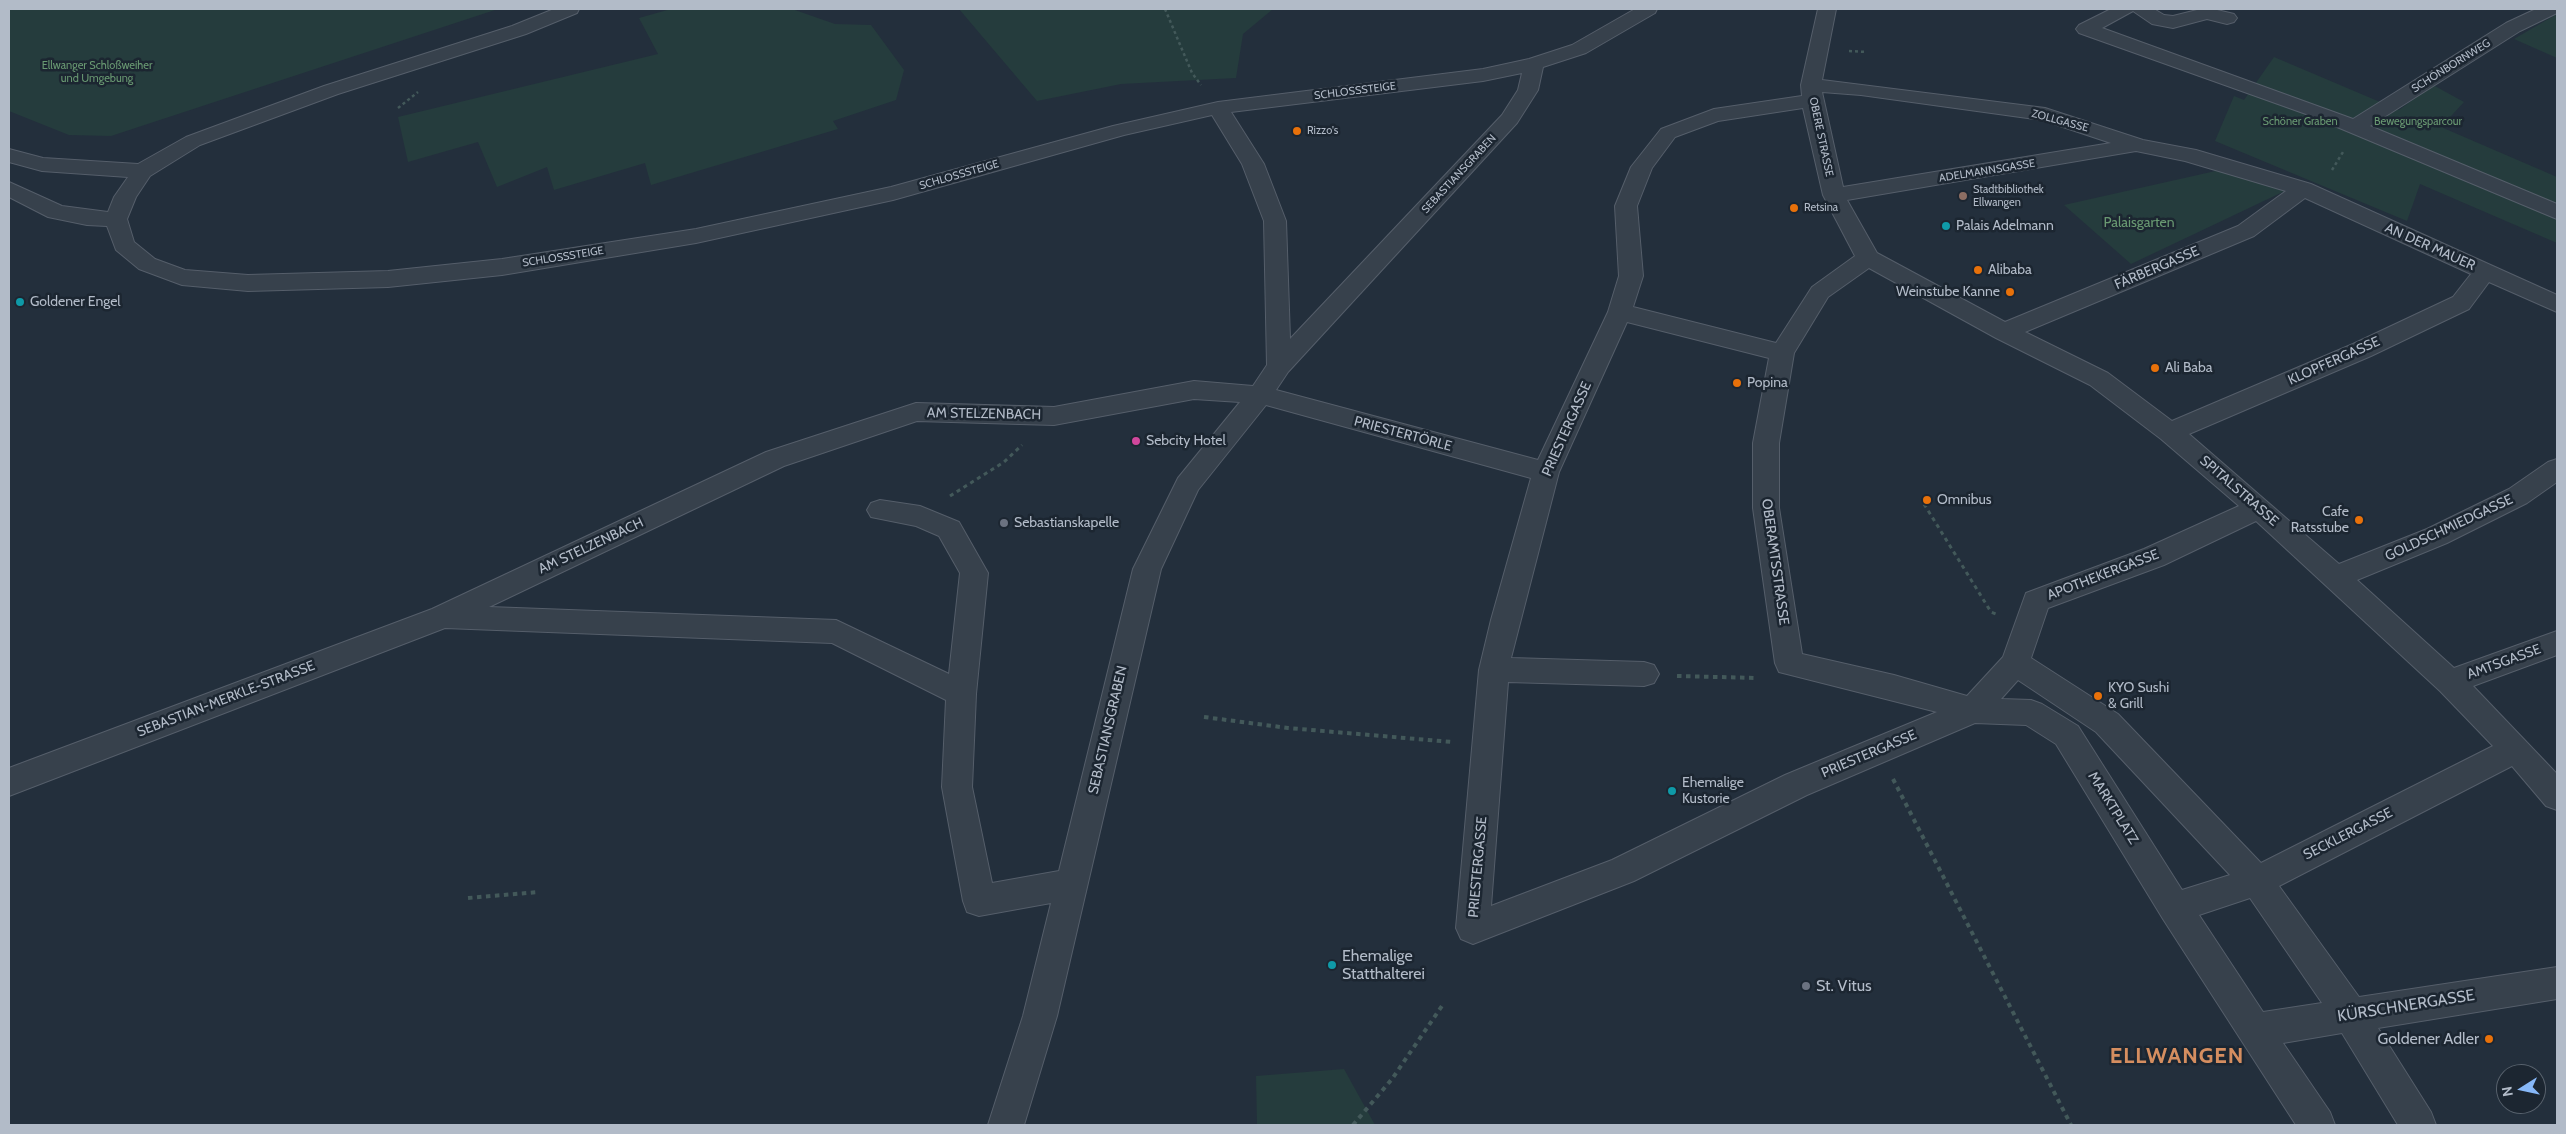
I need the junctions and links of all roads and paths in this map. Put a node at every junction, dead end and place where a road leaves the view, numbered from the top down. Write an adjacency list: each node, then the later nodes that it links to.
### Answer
1 (570, 9): 15 (street)
2 (1165, 9): 11 (path)
3 (1648, 9): 9 (street)
4 (1827, 9): 10 (street, OBERE STRASSE)
5 (2125, 9): 12 (street)
6 (2141, 9): 8 (street)
7 (2550, 9): 12 (street, SCHÖNBORNWEG)
8 (2228, 14)
9 (1534, 64): 11 (street, SCHLOSSSTEIGE); 27 (street, SEBASTIANSGRABEN)
10 (1812, 93): 13 (street, ZOLLGASSE); 18 (street, OBERE STRASSE); 24 (street, PRIESTERGASSE)
11 (1218, 108): 20 (street, SCHLOSSSTEIGE); 27 (street)
12 (2355, 127): 17 (path); 19 (street)
13 (2139, 145): 17 (street, ZOLLGASSE); 18 (street, ADELMANNSGASSE)
14 (9, 156): 15 (street)
15 (142, 171): 20 (street)
16 (9, 189): 20 (street)
17 (2311, 193): 22 (street, AN DER MAUER); 25 (street, FÄRBERGASSE)
18 (1834, 195): 21 (street, OBERE STRASSE)
19 (2557, 212)
20 (116, 219)
21 (1868, 258): 25 (street, SPITALSTRASSE); 26 (street, OBERAMTSSTRASSE)
22 (2484, 272): 23 (street, AN DER MAUER); 30 (street, KLOPFERGASSE)
23 (2557, 304)
24 (1620, 312): 26 (street); 32 (street, PRIESTERGASSE)
25 (2004, 332): 30 (street, SPITALSTRASSE)
26 (1782, 353): 41 (street, OBERAMTSSTRASSE)
27 (1279, 366): 28 (street, SEBASTIANSGRABEN)
28 (1260, 395): 29 (street, AM STELZENBACH); 32 (street, PRIESTERTÖRLE); 56 (street, SEBASTIANSGRABEN)
29 (1054, 416): 36 (path); 38 (street, AM STELZENBACH)
30 (2170, 432): 34 (street, SPITALSTRASSE)
31 (2557, 470): 37 (street, GOLDSCHMIEDGASSE)
32 (1546, 472): 43 (street, PRIESTERGASSE)
33 (1924, 504): 39 (path)
34 (2259, 508): 37 (street, SPITALSTRASSE); 39 (street, APOTHEKERGASSE)
35 (880, 510): 36 (street)
36 (920, 516): 47 (street)
37 (2336, 577): 46 (street, SPITALSTRASSE)
38 (442, 617): 47 (street); 53 (street, SEBASTIAN-MERKLE-STRASSE)
39 (2027, 627): 42 (street, APOTHEKERGASSE)
40 (2557, 643): 46 (street, AMTSGASSE)
41 (1789, 663): 45 (path); 48 (street, MARKTPLATZ)
42 (2015, 663): 48 (street, APOTHEKERGASSE); 55 (street)
43 (1494, 670): 44 (street); 50 (street, PRIESTERGASSE)
44 (1644, 674)
45 (1706, 678)
46 (2450, 682): 51 (street, SPITALSTRASSE)
47 (961, 694): 56 (street)
48 (1973, 710): 52 (street, PRIESTERGASSE); 59 (street, MARKTPLATZ)
49 (1204, 717): 50 (path)
50 (1488, 745): 52 (street, PRIESTERGASSE)
51 (2516, 748): 54 (street, SPITALSTRASSE); 55 (street, SECKLERGASSE)
52 (1878, 750): 66 (path)
53 (9, 782)
54 (2557, 796)
55 (2256, 881): 59 (street, SECKLERGASSE); 62 (street)
56 (1072, 884): 64 (street, SEBASTIANSGRABEN)
57 (538, 892): 58 (path)
58 (468, 898)
59 (2175, 908): 63 (street, MARKTPLATZ)
60 (2557, 983): 62 (street, KÜRSCHNERGASSE)
61 (1444, 1004): 65 (path)
62 (2350, 1014): 63 (street, KÜRSCHNERGASSE); 68 (street)
63 (2255, 1030): 67 (street, MARKTPLATZ)
64 (1006, 1125)
65 (1353, 1125)
66 (2071, 1125)
67 (2317, 1125)
68 (2418, 1125)

